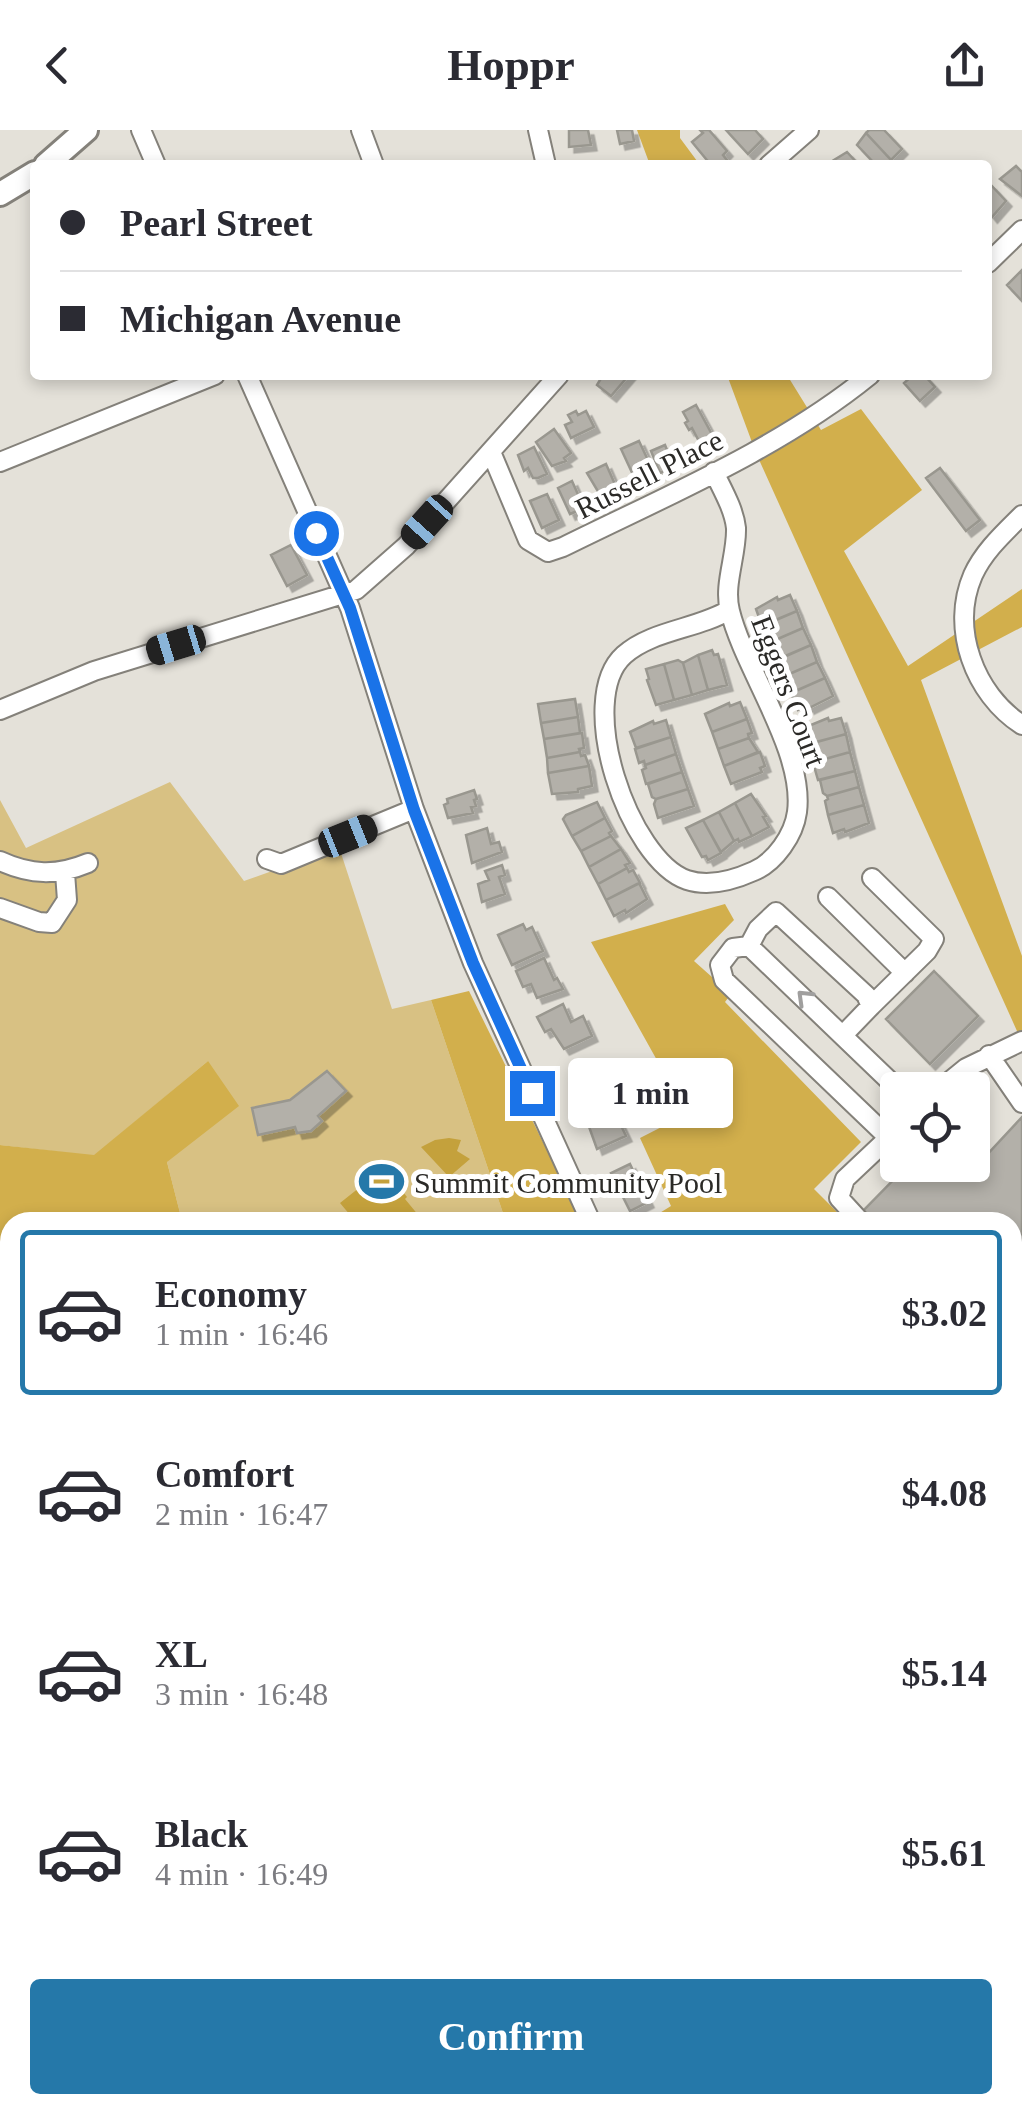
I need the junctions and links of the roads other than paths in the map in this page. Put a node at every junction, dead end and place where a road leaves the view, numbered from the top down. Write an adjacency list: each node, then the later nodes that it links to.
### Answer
1 (86, 130): 6 (main road)
2 (140, 130): 7 (street)
3 (361, 130): 8 (street)
4 (538, 130): 9 (street)
5 (810, 130): 10 (street)
6 (52, 160)
7 (154, 160)
8 (372, 160)
9 (545, 160)
10 (775, 160)
11 (30, 175): 12 (main road)
12 (0, 194)
13 (1022, 230): 14 (street)
14 (992, 259)
15 (203, 380): 20 (street)
16 (249, 380): 23 (street)
17 (556, 380): 19 (street)
18 (864, 380): 21 (street, Russell Place)
19 (491, 452): 21 (street, Russell Place); 23 (street)
20 (0, 462)
21 (714, 472): 24 (street, Eggers Court)
22 (1022, 515): 26 (street)
23 (344, 596): 25 (street); 27 (street)
24 (729, 610): 24 (street, Eggers Court)
25 (0, 710)
26 (1022, 725)
27 (414, 810): 28 (street); 46 (street)
28 (267, 860)
29 (0, 861): 31 (street)
30 (88, 863): 31 (street)
31 (65, 872): 34 (street)
32 (872, 878): 36 (street)
33 (828, 897): 36 (street)
34 (0, 908)
35 (749, 946): 37 (street); 38 (street, one-way to 35); 44 (street)
36 (904, 973): 37 (street)
37 (871, 1006): 38 (street)
38 (843, 1035): 41 (street)
39 (1022, 1041): 40 (street)
40 (989, 1055): 42 (street); 43 (street)
41 (881, 1072)
42 (961, 1072)
43 (1022, 1103)
44 (880, 1122)
45 (880, 1146): 47 (street)
46 (586, 1212)
47 (852, 1212)

